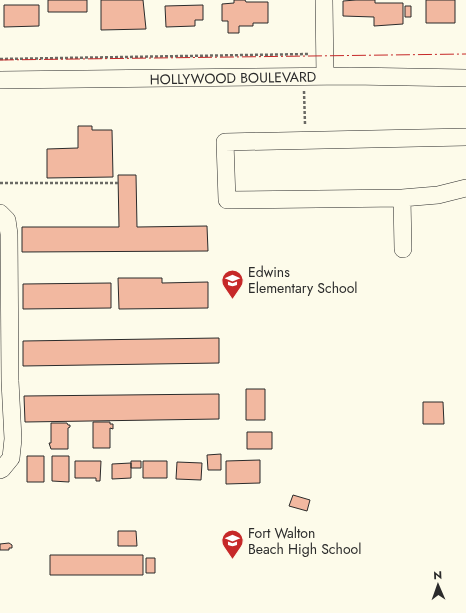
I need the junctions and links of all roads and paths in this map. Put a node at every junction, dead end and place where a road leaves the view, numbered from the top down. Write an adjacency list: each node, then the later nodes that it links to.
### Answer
1 (324, 0): 3 (street)
2 (304, 54): 3 (path); 4 (path); 6 (path)
3 (325, 54): 5 (street)
4 (0, 59)
5 (325, 76): 6 (street, HOLLYWOOD BOULEVARD); 7 (street, HOLLYWOOD BOULEVARD)
6 (304, 77): 8 (street, HOLLYWOOD BOULEVARD); 10 (path)
7 (466, 78)
8 (0, 80)
9 (466, 137): 10 (street)
10 (305, 141): 14 (street)
11 (0, 183): 12 (path)
12 (118, 183)
13 (466, 188): 14 (street)
14 (402, 198): 16 (street)
15 (0, 213): 17 (street)
16 (403, 249)
17 (0, 470)

